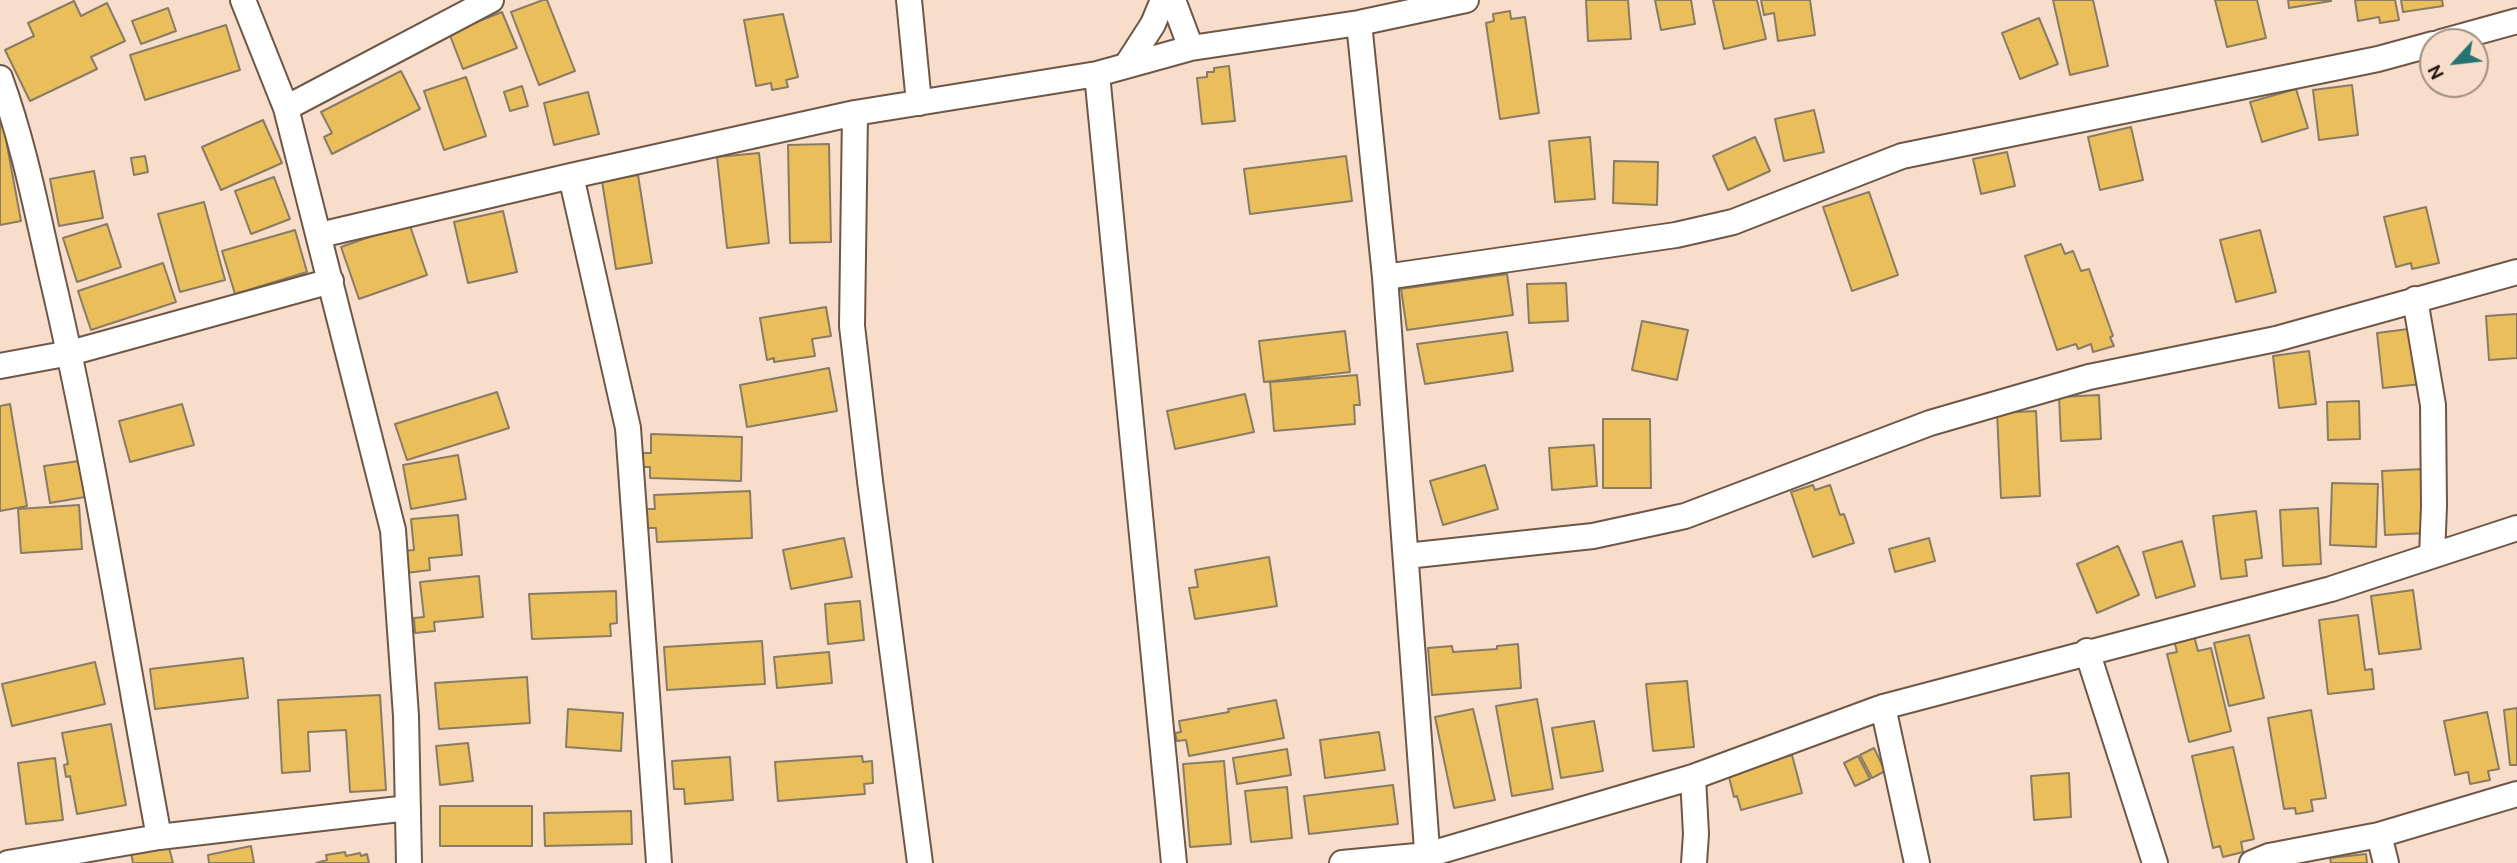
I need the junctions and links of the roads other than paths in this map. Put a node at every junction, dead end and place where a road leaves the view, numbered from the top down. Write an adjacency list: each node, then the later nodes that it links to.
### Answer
1 (243, 0): 16 (street)
2 (491, 0): 16 (street)
3 (908, 0): 15 (street)
4 (1163, 0): 12 (street)
5 (1172, 0): 10 (street)
6 (1466, 0): 8 (street)
7 (2517, 21): 9 (street)
8 (1359, 23): 10 (street); 22 (street)
9 (2489, 29)
10 (1191, 48): 12 (street)
11 (2419, 48): 22 (street)
12 (1126, 66): 13 (street)
13 (1097, 74): 15 (street); 42 (street)
14 (0, 78): 17 (street)
15 (919, 103): 18 (street)
16 (286, 108): 20 (street)
17 (6, 109): 25 (street)
18 (855, 113): 19 (street); 41 (street)
19 (571, 176): 20 (street); 40 (street)
20 (320, 235): 23 (street)
21 (2517, 272): 24 (street)
22 (1385, 277): 28 (street)
23 (331, 281): 25 (street); 34 (street)
24 (2415, 299): 28 (street); 29 (street)
25 (70, 353): 26 (street); 36 (street)
26 (0, 366)
27 (2517, 528): 29 (street)
28 (1406, 556): 37 (street)
29 (2432, 556): 30 (street)
30 (2087, 651): 31 (street); 46 (street)
31 (1882, 707): 32 (street); 45 (street)
32 (1693, 777): 37 (street); 44 (street)
33 (2517, 794): 35 (street)
34 (408, 808): 36 (street); 39 (street)
35 (2379, 835): 47 (street); 48 (street)
36 (159, 837): 38 (street)
37 (1428, 859): 43 (street)
38 (8, 863)
39 (409, 863)
40 (659, 863)
41 (920, 863)
42 (1174, 863)
43 (1342, 863)
44 (1694, 863)
45 (1917, 863)
46 (2155, 863)
47 (2252, 863)
48 (2386, 863)

